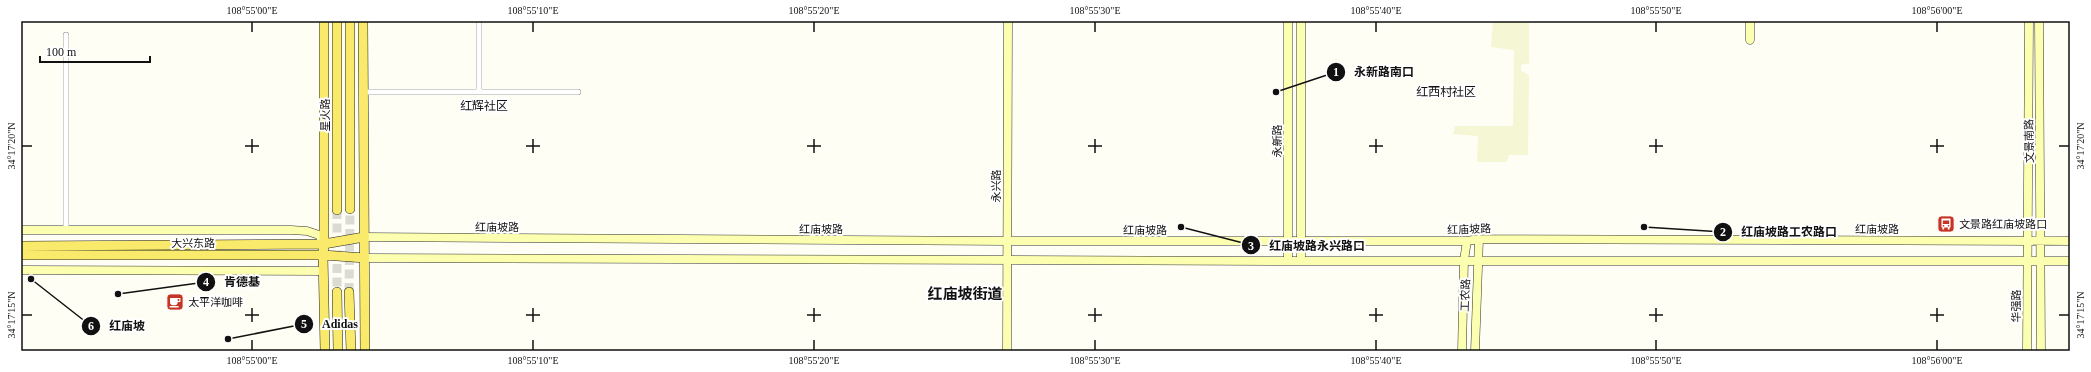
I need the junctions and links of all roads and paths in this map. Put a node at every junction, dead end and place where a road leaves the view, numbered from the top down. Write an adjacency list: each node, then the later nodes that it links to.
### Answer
1 (324, 21): 30 (main road)
2 (337, 21): 18 (main road, 星火路)
3 (350, 21): 17 (main road)
4 (363, 21): 14 (main road)
5 (479, 21): 15 (street)
6 (1008, 21): 26 (main road, 永兴路)
7 (1288, 21): 27 (main road, 永新路)
8 (1301, 21): 28 (main road)
9 (1750, 21): 13 (main road)
10 (2029, 21): 23 (main road, 文景南路)
11 (2038, 21): 24 (main road, 文景南路)
12 (66, 35): 20 (street)
13 (1750, 40)
14 (364, 92): 15 (street); 21 (main road)
15 (478, 92): 16 (street)
16 (578, 92)
17 (350, 209)
18 (337, 210)
19 (21, 230): 20 (main road)
20 (66, 230): 30 (main road)
21 (364, 237): 26 (main road, 红庙坡路); 30 (main road, 大兴东路); 34 (main road)
22 (1479, 239): 23 (main road, 红庙坡路); 29 (main road, 红庙坡路); 39 (main road, 工农路)
23 (2028, 240): 24 (main road, 红庙坡路); 40 (main road, 文景南路)
24 (2041, 240): 25 (main road, 红庙坡路); 41 (main road, 文景南路)
25 (2070, 240)
26 (1006, 241): 27 (main road, 红庙坡路); 35 (main road, 永兴路)
27 (1288, 241): 28 (main road, 红庙坡路); 37 (main road, 永新路)
28 (1302, 241): 29 (main road, 红庙坡路); 38 (main road)
29 (1467, 241): 36 (main road, 工农路)
30 (324, 244): 31 (main road, 大兴东路); 33 (main road)
31 (21, 246)
32 (21, 255): 33 (main road, 大兴东路)
33 (322, 255): 34 (main road, 大兴东路); 44 (main road)
34 (365, 258): 35 (main road); 50 (main road)
35 (1006, 260): 37 (main road); 51 (main road, 永兴路)
36 (1464, 260): 38 (main road); 39 (main road); 52 (main road, 工农路)
37 (1288, 261): 38 (main road)
38 (1301, 261)
39 (1478, 261): 40 (main road); 53 (main road, 工农路)
40 (2027, 261): 41 (main road); 54 (main road, 华强路)
41 (2042, 261): 42 (main road); 55 (main road)
42 (2070, 261)
43 (21, 270): 44 (main road)
44 (323, 271): 47 (main road)
45 (337, 292): 48 (main road)
46 (349, 292): 49 (main road)
47 (325, 351)
48 (338, 351)
49 (351, 351)
50 (365, 351)
51 (1007, 351)
52 (1462, 351)
53 (1475, 351)
54 (2027, 351)
55 (2041, 351)

